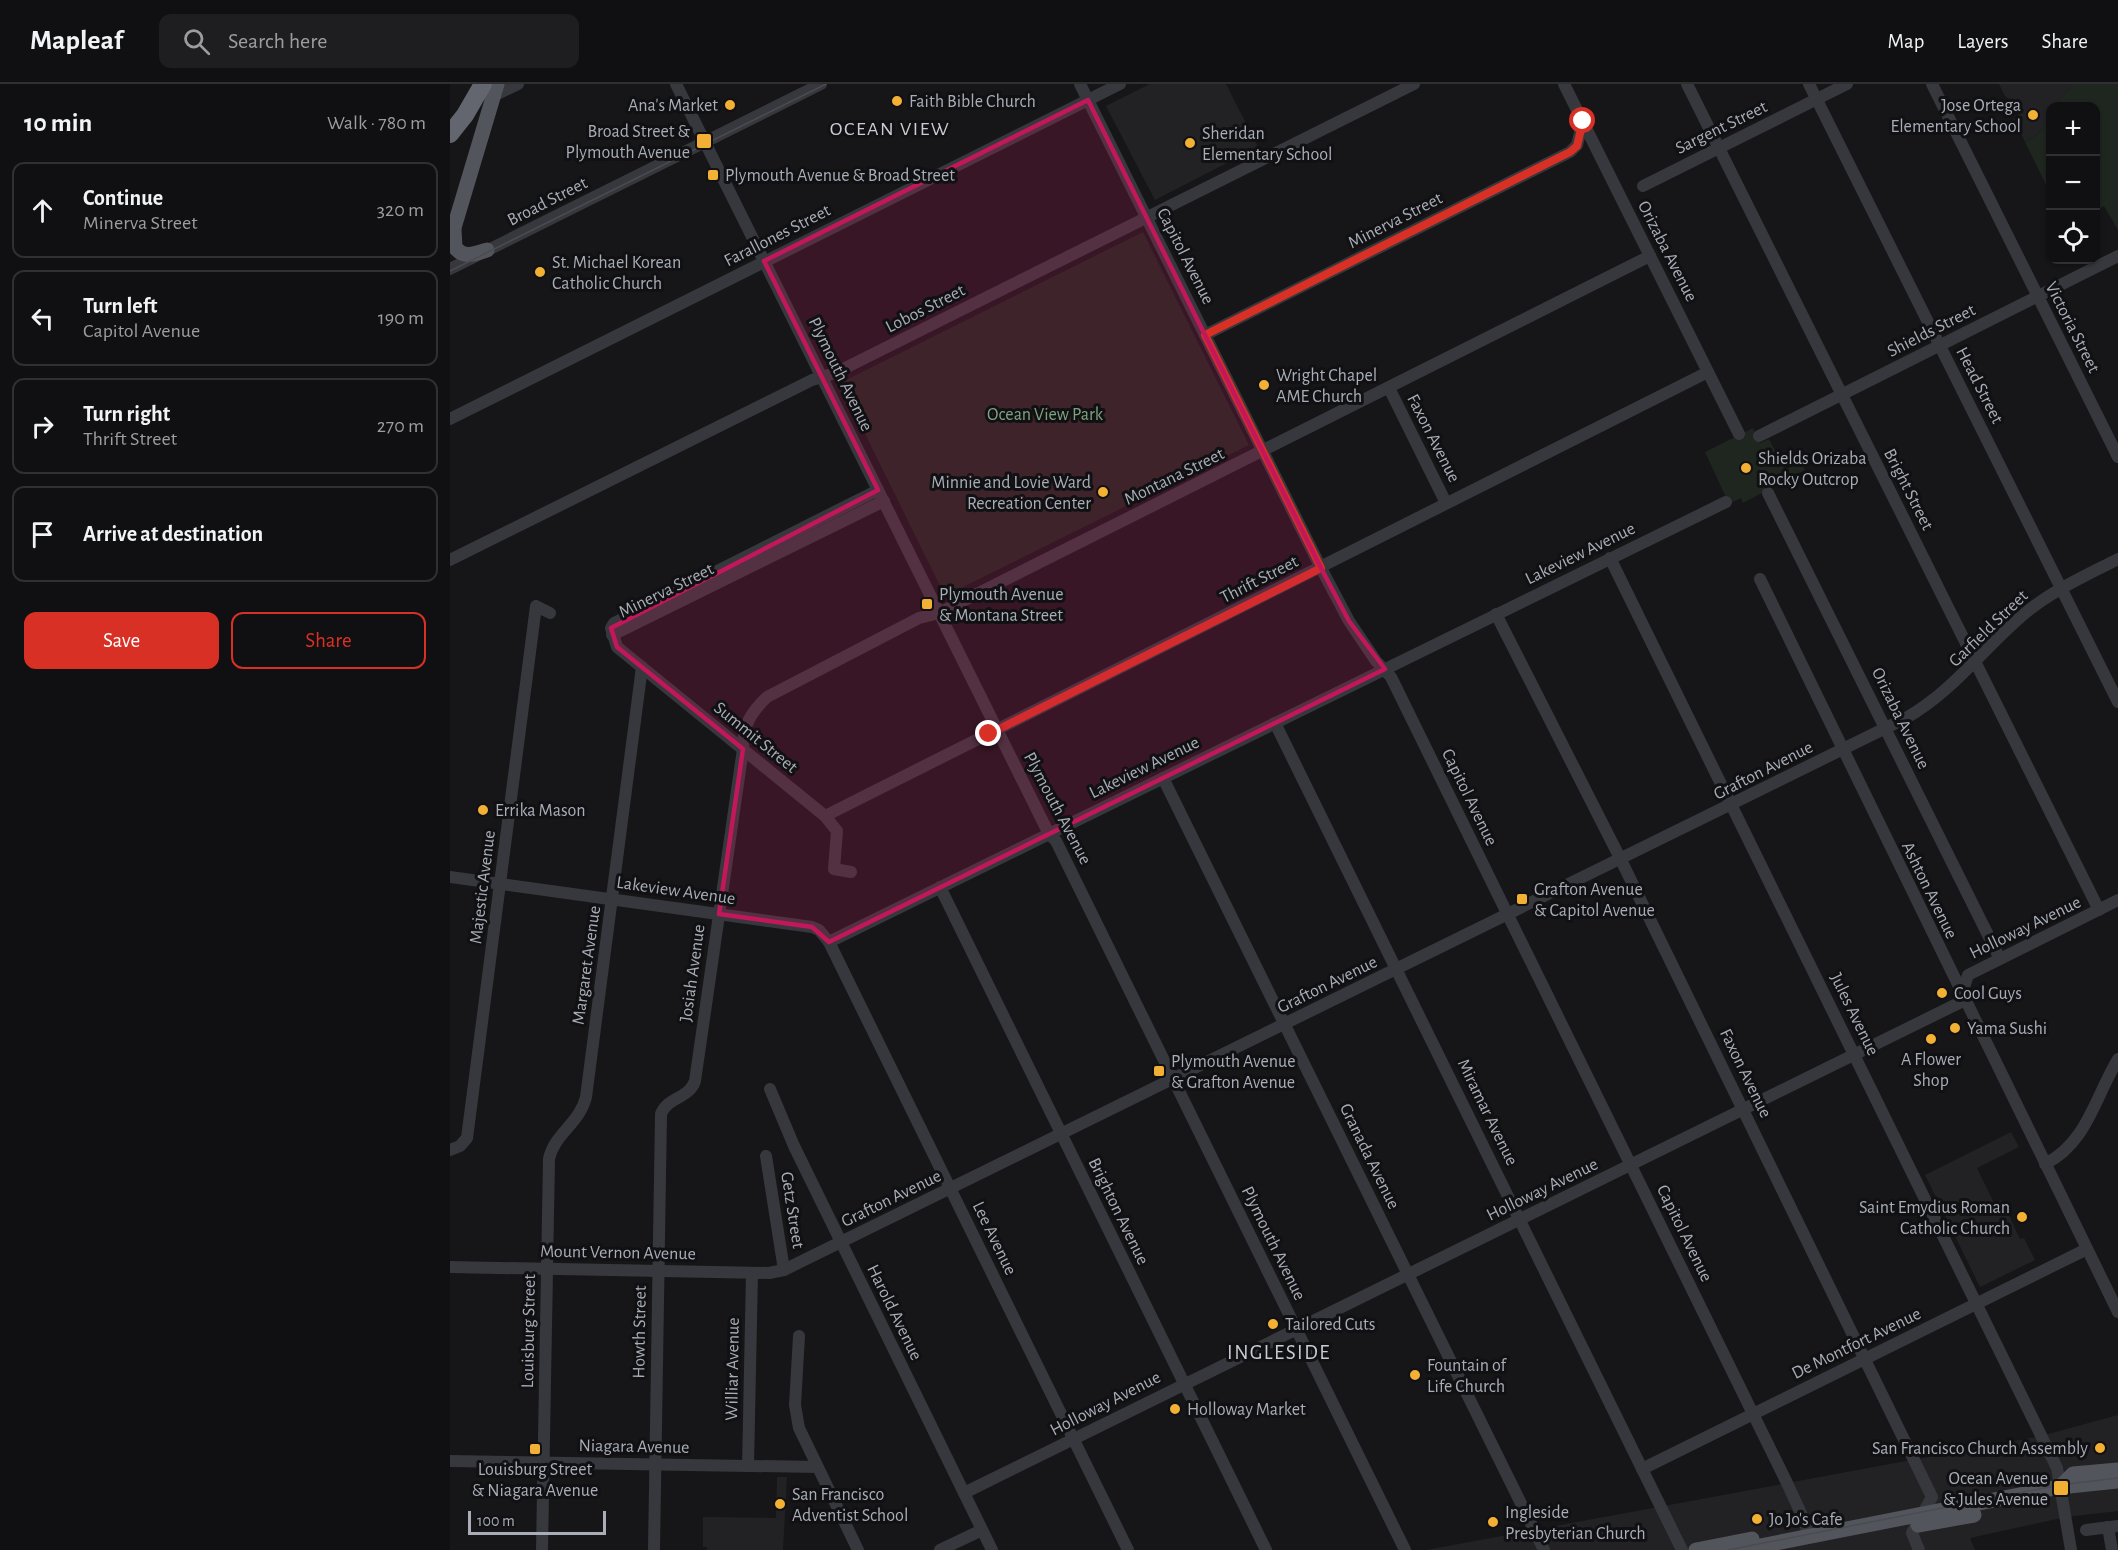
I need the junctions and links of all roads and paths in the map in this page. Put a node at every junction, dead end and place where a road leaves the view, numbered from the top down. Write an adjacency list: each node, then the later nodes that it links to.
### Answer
1 (518, 84): 12 (street)
2 (676, 84): 17 (street, Plymouth Avenue)
3 (820, 84): 17 (street, Broad Street)
4 (1080, 84): 14 (street, Capitol Avenue)
5 (1120, 84): 14 (street, Farallones Street)
6 (1414, 84): 20 (street, Lobos Street)
7 (1564, 84): 15 (street, Orizaba Avenue)
8 (1687, 84): 18 (street, Bright Street)
9 (1809, 84): 13 (street, Head Street)
10 (1847, 84): 13 (street, Sargent Street)
11 (1932, 84): 27 (street, Victoria Street)
12 (491, 88): 16 (highway); 21 (main road)
13 (1817, 99): 18 (street, Sargent Street); 29 (street, Head Street)
14 (1088, 100): 20 (street, Capitol Avenue); 25 (street, Farallones Street)
15 (1583, 121): 23 (street, Orizaba Avenue); 28 (street, Minerva Street)
16 (450, 134)
17 (705, 142): 22 (street, Broad Street); 25 (street, Plymouth Avenue)
18 (1719, 148): 19 (street, Sargent Street); 33 (street, Bright Street)
19 (1644, 186)
20 (1146, 218): 28 (street, Capitol Avenue); 31 (street, Lobos Street)
21 (452, 235): 22 (main road)
22 (487, 250): 26 (street, Broad Street)
23 (1650, 256): 30 (street, Orizaba Avenue); 32 (street, Montana Street)
24 (2118, 256): 27 (street, Shields Street)
25 (764, 261): 31 (street, Plymouth Avenue); 34 (street, Farallones Street)
26 (450, 269)
27 (2038, 297): 29 (street, Shields Street); 38 (street, Victoria Street)
28 (1205, 335): 37 (street, Capitol Avenue)
29 (1940, 346): 33 (street, Shields Street); 49 (street, Head Street)
30 (1708, 372): 35 (street, Orizaba Avenue); 43 (street, Thrift Street)
31 (822, 377): 39 (street, Plymouth Avenue); 46 (street, Lobos Street)
32 (1389, 388): 37 (street, Montana Street); 43 (street, Faxon Avenue)
33 (1842, 395): 36 (street, Shields Street); 54 (street, Bright Street)
34 (450, 419)
35 (1739, 434)
36 (1759, 436)
37 (1263, 452): 47 (street, Capitol Avenue); 51 (street, Montana Street)
38 (2118, 457)
39 (878, 490): 41 (street, Plymouth Avenue); 53 (street, Minerva Street)
40 (1768, 493): 59 (street, Orizaba Avenue)
41 (884, 501): 51 (street, Plymouth Avenue); 53 (street, Minerva Street)
42 (1726, 502): 44 (street, Lakeview Avenue)
43 (1446, 503): 47 (street, Thrift Street)
44 (1610, 558): 52 (street, Lakeview Avenue); 64 (street, Jules Avenue)
45 (2118, 559): 49 (street, Garfield Street)
46 (450, 560)
47 (1321, 568): 56 (street, Capitol Avenue); 60 (street, Thrift Street)
48 (1760, 579): 62 (street, Ashton Avenue)
49 (2061, 588): 54 (street, Garfield Street); 57 (street, Head Street)
50 (550, 613): 70 (street, Majestic Avenue)
51 (939, 613): 60 (street, Plymouth Avenue); 61 (street, Montana Street)
52 (1496, 614): 56 (street, Lakeview Avenue); 67 (street, Faxon Avenue)
53 (612, 635): 55 (street, Summit Street)
54 (1976, 663): 59 (street, Garfield Street); 74 (street, Bright Street)
55 (642, 667): 61 (street, Summit Street); 72 (street, Margaret Avenue)
56 (1385, 669): 58 (street, Lakeview Avenue); 76 (street, Capitol Avenue)
57 (2118, 702)
58 (1275, 723): 63 (street, Lakeview Avenue); 79 (street, Miramar Avenue)
59 (1886, 728): 62 (street, Grafton Avenue); 78 (street, Orizaba Avenue)
60 (997, 730): 65 (street, Thrift Street); 66 (street, Plymouth Avenue)
61 (743, 749): 65 (street, Summit Street); 75 (street, Josiah Avenue)
62 (1842, 750): 64 (street, Grafton Avenue); 80 (street, Ashton Avenue)
63 (1164, 778): 66 (street, Lakeview Avenue); 81 (street, Granada Avenue)
64 (1732, 805): 67 (street, Grafton Avenue); 82 (street, Jules Avenue)
65 (825, 816): 68 (street, Summit Street)
66 (1049, 834): 71 (street, Lakeview Avenue); 84 (street, Plymouth Avenue)
67 (1621, 860): 76 (street, Grafton Avenue); 86 (street, Faxon Avenue)
68 (851, 872)
69 (450, 877): 70 (street, Lakeview Avenue)
70 (501, 884): 72 (street, Lakeview Avenue); 90 (street, Majestic Avenue)
71 (940, 887): 77 (street, Lakeview Avenue); 89 (street, Brighton Avenue)
72 (613, 900): 75 (street, Lakeview Avenue); 88 (street, Margaret Avenue)
73 (2118, 900): 74 (street, Holloway Avenue)
74 (2099, 910): 78 (street, Holloway Avenue)
75 (719, 914): 77 (street, Lakeview Avenue); 87 (street, Josiah Avenue)
76 (1509, 915): 79 (street, Grafton Avenue); 93 (street, Capitol Avenue)
77 (829, 942): 94 (street, Lee Avenue)
78 (2000, 959): 80 (street, Holloway Avenue)
79 (1398, 970): 81 (street, Grafton Avenue); 95 (street, Miramar Avenue)
80 (1963, 995): 82 (street, Holloway Avenue); 92 (street, Ashton Avenue)
81 (1285, 1024): 84 (street, Grafton Avenue); 103 (street, Granada Avenue)
82 (1855, 1055): 86 (street, Holloway Avenue); 104 (street, Jules Avenue)
83 (2118, 1059): 92 (street)
84 (1173, 1079): 89 (street, Grafton Avenue); 106 (street, Plymouth Avenue)
85 (770, 1089): 96 (street, Harold Avenue)
86 (1744, 1110): 93 (street, Holloway Avenue); 108 (street, Faxon Avenue)
87 (661, 1114): 101 (street, Howth Street)
88 (575, 1122): 99 (street, Louisburg Street)
89 (1061, 1134): 94 (street, Grafton Avenue); 109 (street, Brighton Avenue)
90 (450, 1150)
91 (766, 1156): 100 (street, Getz Street)
92 (2045, 1164): 97 (street, Ashton Avenue)
93 (1632, 1165): 95 (street, Holloway Avenue); 110 (street, Capitol Avenue)
94 (950, 1189): 96 (street, Grafton Avenue); 111 (street, Lee Avenue)
95 (1521, 1220): 103 (street, Holloway Avenue); 117 (street, Miramar Avenue)
96 (841, 1243): 100 (street, Grafton Avenue); 121 (street, Harold Avenue)
97 (2086, 1249): 104 (street, De Montfort Avenue); 105 (street, Ashton Avenue)
98 (450, 1267): 99 (street, Mount Vernon Avenue)
99 (547, 1269): 101 (street, Mount Vernon Avenue); 113 (street, Louisburg Street)
100 (784, 1270): 102 (street, Mount Vernon Avenue)
101 (658, 1271): 102 (street, Mount Vernon Avenue); 114 (street, Howth Street)
102 (752, 1273): 115 (street, Williar Avenue)
103 (1408, 1274): 106 (street, Holloway Avenue); 135 (street, Granada Avenue)
104 (1976, 1304): 108 (street, De Montfort Avenue); 120 (street, Jules Avenue)
105 (2118, 1312)
106 (1296, 1329): 109 (street, Holloway Avenue); 134 (street, Plymouth Avenue)
107 (799, 1336): 116 (street)
108 (1864, 1359): 110 (street, De Montfort Avenue); 122 (street, Faxon Avenue)
109 (1184, 1384): 111 (street, Holloway Avenue); 133 (street, Brighton Avenue)
110 (1753, 1414): 117 (street, De Montfort Avenue); 126 (street, Capitol Avenue)
111 (1073, 1439): 121 (street, Holloway Avenue); 132 (street, Lee Avenue)
112 (450, 1461): 113 (street, Niagara Avenue)
113 (543, 1463): 114 (street, Niagara Avenue); 127 (street, Louisburg Street)
114 (656, 1465): 115 (street, Niagara Avenue); 128 (street, Howth Street)
115 (748, 1466): 116 (street, Niagara Avenue)
116 (817, 1467): 129 (street)
117 (1642, 1469): 136 (street, Miramar Avenue)
118 (2118, 1470): 120 (main road)
119 (2118, 1481): 120 (main road)
120 (2061, 1487): 122 (main road); 140 (street, Jules Avenue)
121 (964, 1493): 124 (street, Harold Avenue)
122 (1919, 1520): 126 (main road); 139 (street, Faxon Avenue)
123 (2113, 1526): 125 (street); 141 (street)
124 (982, 1530): 130 (street); 131 (street, Harold Avenue)
125 (2086, 1530)
126 (1808, 1536): 137 (main road); 138 (main road)
127 (542, 1550)
128 (654, 1550)
129 (858, 1550)
130 (940, 1550)
131 (992, 1550)
132 (1128, 1550)
133 (1266, 1550)
134 (1405, 1550)
135 (1544, 1550)
136 (1682, 1550)
137 (1696, 1550)
138 (1740, 1550)
139 (1919, 1550)
140 (2071, 1550)
141 (2112, 1550)

